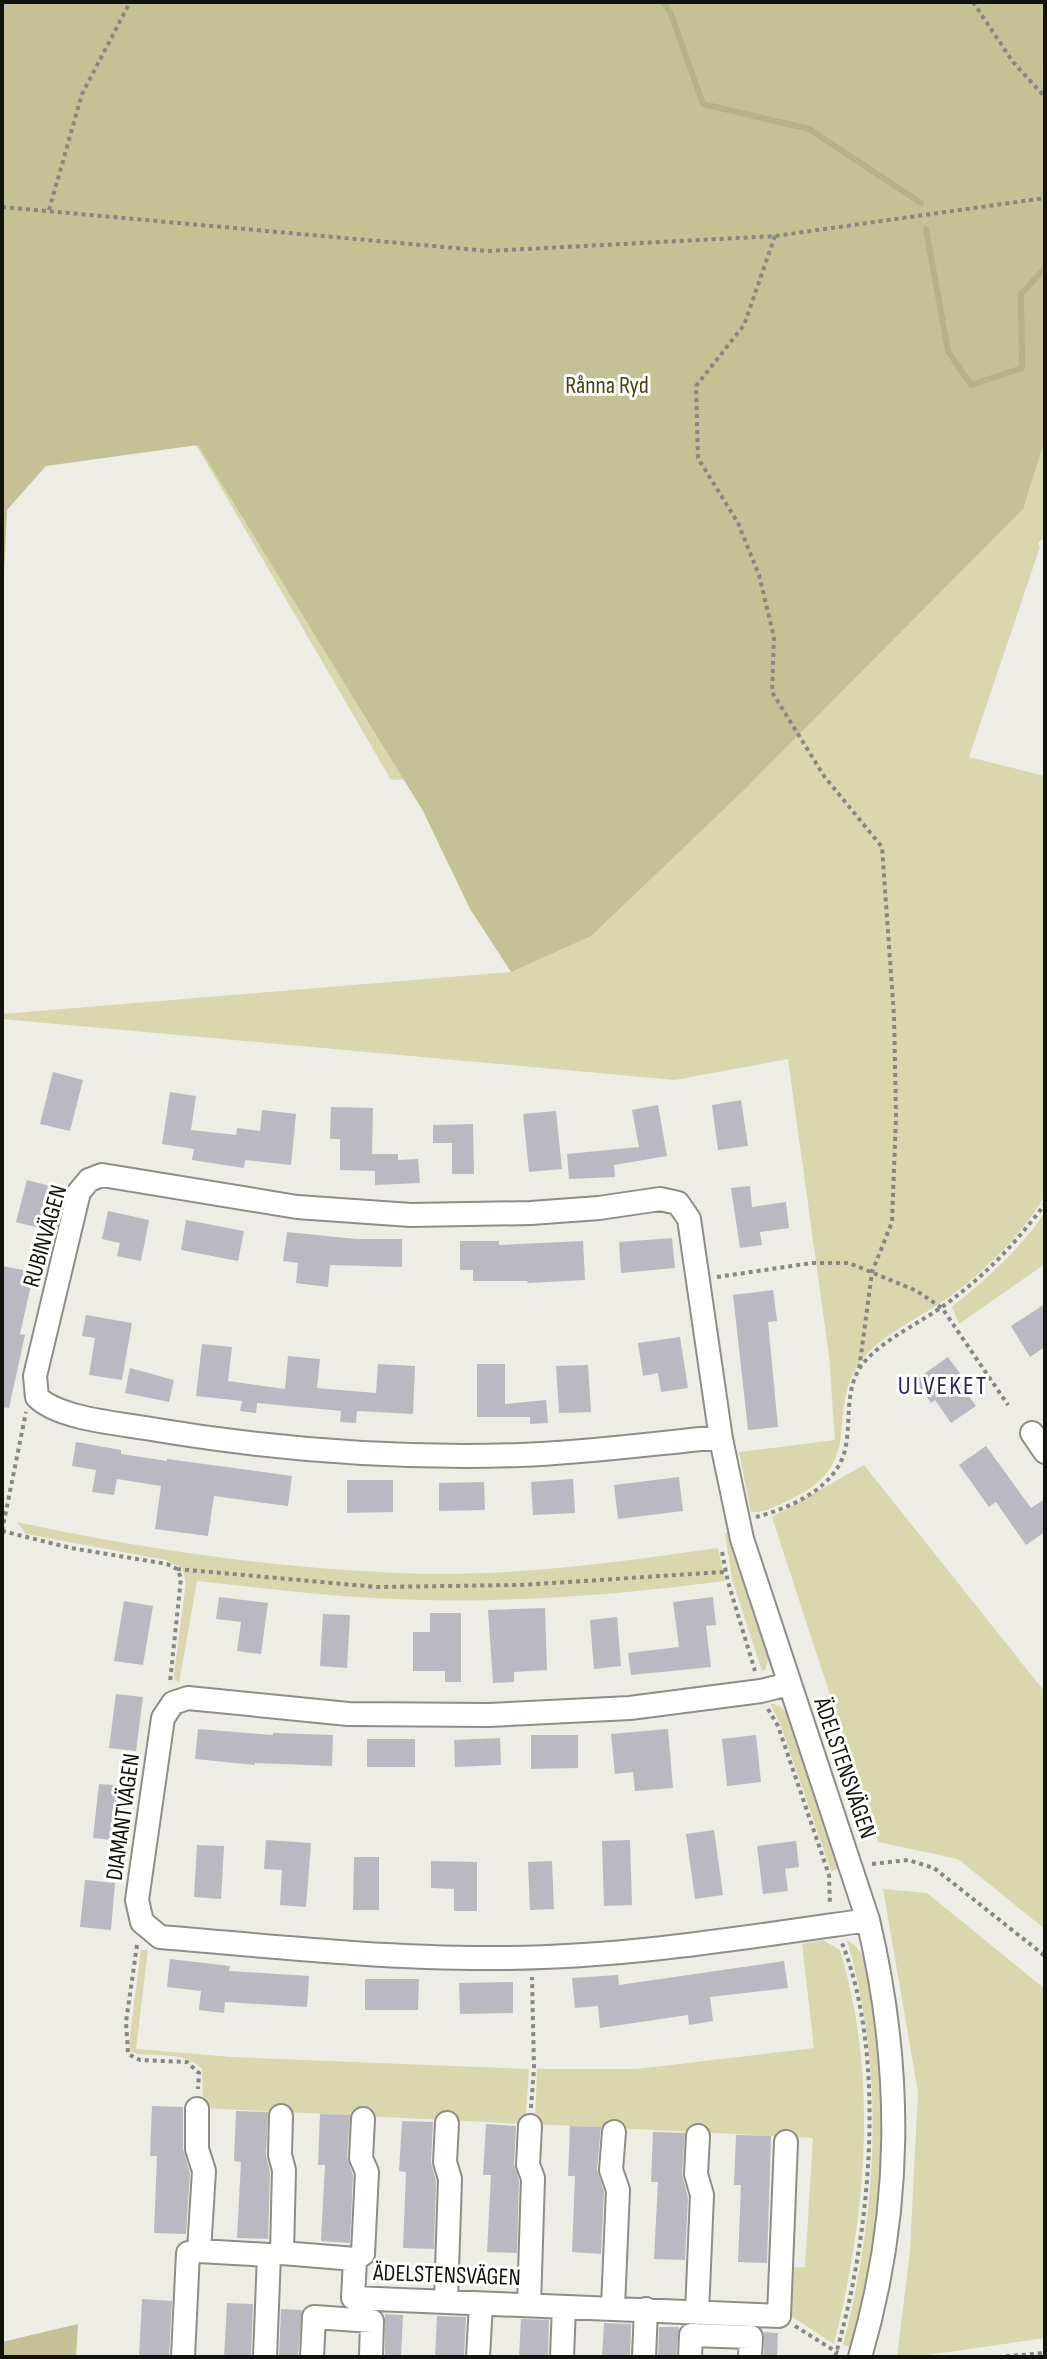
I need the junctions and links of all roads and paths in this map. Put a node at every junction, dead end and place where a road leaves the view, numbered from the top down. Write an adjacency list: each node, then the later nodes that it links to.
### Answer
1 (130, 2): 6 (path)
2 (973, 2): 3 (path)
3 (1045, 97)
4 (1045, 198): 7 (path)
5 (2, 207): 6 (path)
6 (49, 210): 7 (path)
7 (775, 236): 10 (path)
8 (678, 1203): 17 (street, ÄDELSTENSVÄGEN); 17 (street, RUBINVÄGEN)
9 (1045, 1204): 12 (path)
10 (872, 1272): 11 (path); 12 (path); 13 (path)
11 (710, 1278)
12 (942, 1308): 13 (path); 14 (path)
13 (859, 1370): 19 (path)
14 (1008, 1405)
15 (27, 1408): 20 (path)
16 (1032, 1433): 18 (street)
17 (721, 1439): 23 (street, ÄDELSTENSVÄGEN)
18 (1045, 1452)
19 (748, 1519)
20 (2, 1531): 21 (path)
21 (177, 1569): 22 (path); 24 (path)
22 (726, 1572)
23 (789, 1684): 26 (street, ÄDELSTENSVÄGEN); 27 (street, DIAMANTVÄGEN)
24 (169, 1688)
25 (861, 1866): 29 (path)
26 (868, 1920): 27 (street, DIAMANTVÄGEN); 64 (street, ÄDELSTENSVÄGEN)
27 (831, 1925): 53 (path)
28 (137, 1942): 31 (path)
29 (1045, 1956)
30 (531, 1967): 35 (path)
31 (197, 2109): 39 (street)
32 (281, 2116): 40 (street)
33 (363, 2119): 41 (street)
34 (447, 2123): 42 (street)
35 (530, 2126): 44 (street)
36 (614, 2132): 46 (street)
37 (698, 2136): 49 (street)
38 (786, 2142): 50 (street)
39 (199, 2251): 40 (street, ÄDELSTENSVÄGEN); 55 (street)
40 (275, 2254): 41 (street, ÄDELSTENSVÄGEN); 56 (street)
41 (355, 2259): 47 (street, ÄDELSTENSVÄGEN)
42 (446, 2300): 43 (street, ÄDELSTENSVÄGEN); 47 (street, ÄDELSTENSVÄGEN)
43 (481, 2304): 44 (street, ÄDELSTENSVÄGEN); 59 (street)
44 (529, 2305): 45 (street, ÄDELSTENSVÄGEN)
45 (564, 2307): 46 (street, ÄDELSTENSVÄGEN); 60 (street)
46 (613, 2307): 48 (street, ÄDELSTENSVÄGEN)
47 (352, 2308): 57 (street); 58 (street)
48 (646, 2309): 49 (street, ÄDELSTENSVÄGEN); 61 (street)
49 (697, 2313): 51 (street, ÄDELSTENSVÄGEN)
50 (779, 2316): 51 (street, ÄDELSTENSVÄGEN); 53 (path)
51 (720, 2325): 62 (street); 63 (street)
52 (1045, 2353): 65 (path)
53 (836, 2355): 54 (path)
54 (849, 2356)
55 (183, 2357)
56 (265, 2357)
57 (312, 2357)
58 (371, 2357)
59 (478, 2357)
60 (562, 2357)
61 (644, 2357)
62 (690, 2357)
63 (750, 2357)
64 (860, 2357)
65 (998, 2357)

